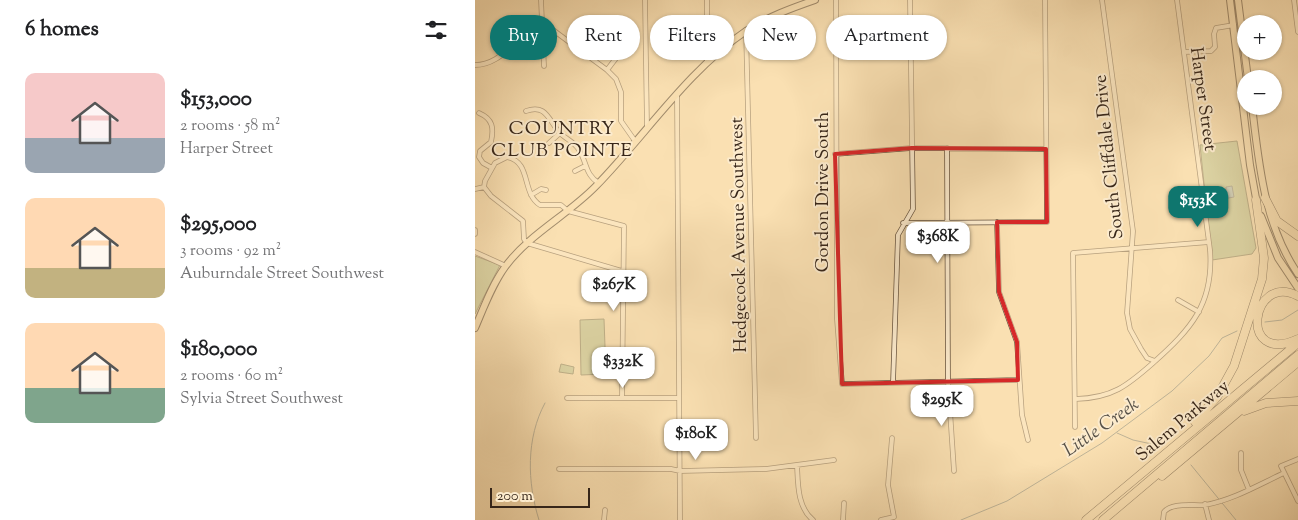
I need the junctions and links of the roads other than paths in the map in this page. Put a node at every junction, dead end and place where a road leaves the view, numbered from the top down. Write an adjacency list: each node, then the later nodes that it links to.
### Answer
1 (541, 0): 13 (street)
2 (645, 0): 34 (street)
3 (707, 0): 26 (street)
4 (815, 0): 14 (main road)
5 (836, 0): 43 (street, Gordon Drive South)
6 (910, 0): 40 (street)
7 (1045, 0): 42 (street)
8 (1102, 0): 65 (street, South Cliffdale Drive)
9 (1177, 0): 20 (street, Harper Street)
10 (1230, 0): 17 (main road)
11 (1237, 0): 15 (main road)
12 (1294, 0): 18 (street)
13 (542, 15)
14 (778, 15)
15 (1240, 15)
16 (1237, 24): 17 (street)
17 (1233, 25): 20 (street); 53 (main road)
18 (1298, 32)
19 (744, 33): 26 (main road)
20 (1184, 52): 63 (street, Harper Street)
21 (497, 60): 27 (street)
22 (544, 60): 28 (street)
23 (594, 60): 29 (street)
24 (614, 60): 29 (street)
25 (748, 60): 90 (street, Hedgecock Avenue Southwest)
26 (707, 65): 30 (main road)
27 (475, 66)
28 (544, 66)
29 (607, 70): 38 (street)
30 (677, 95): 34 (main road); 84 (street)
31 (526, 111): 35 (street)
32 (479, 113): 45 (street)
33 (1253, 115): 52 (main road)
34 (647, 127): 38 (main road)
35 (560, 134): 37 (street); 39 (street)
36 (574, 135): 37 (street)
37 (571, 140): 44 (street)
38 (635, 141): 47 (main road)
39 (549, 143)
40 (912, 148): 41 (street); 43 (street); 54 (street)
41 (947, 148): 42 (street); 57 (street)
42 (1046, 149): 58 (street)
43 (835, 154): 81 (street, Gordon Drive South)
44 (585, 166): 46 (street); 47 (street)
45 (492, 168): 48 (street); 51 (street)
46 (575, 171)
47 (599, 183): 55 (main road)
48 (484, 187): 49 (street); 64 (street)
49 (475, 189)
50 (546, 190): 51 (street)
51 (531, 196): 55 (street)
52 (1265, 198): 62 (highway); 69 (main road)
53 (1255, 200): 70 (main road); 89 (highway)
54 (913, 209): 56 (street); 59 (street)
55 (568, 211): 64 (main road); 68 (street)
56 (913, 222): 57 (street); 59 (street)
57 (947, 222): 58 (street); 80 (street)
58 (997, 222): 79 (street)
59 (903, 223): 81 (street)
60 (475, 230): 61 (street)
61 (475, 234)
62 (1298, 236)
63 (1209, 242): 65 (street); 73 (street, Harper Street)
64 (527, 243): 67 (main road); 68 (street)
65 (1131, 249): 77 (street, South Cliffdale Drive); 85 (street)
66 (475, 252): 67 (street)
67 (506, 266): 74 (main road)
68 (625, 272): 83 (street)
69 (1298, 274)
70 (1298, 288)
71 (1298, 296): 75 (highway)
72 (1178, 300): 73 (street)
73 (1199, 312): 77 (street, Harper Street)
74 (475, 328)
75 (1298, 341): 89 (highway, Salem Parkway)
76 (1298, 355): 105 (highway, Salem Parkway)
77 (1155, 362): 85 (street, Harper Street)
78 (1298, 362): 87 (highway)
79 (1019, 380): 80 (street); 92 (street)
80 (949, 381): 81 (street); 99 (street)
81 (893, 383)
82 (567, 398): 83 (street)
83 (622, 398): 84 (street)
84 (678, 398): 98 (street)
85 (1076, 400): 88 (street)
86 (1298, 401): 87 (highway)
87 (1234, 417): 105 (highway)
88 (1075, 427)
89 (1185, 436): 112 (highway, Salem Parkway)
90 (756, 438)
91 (892, 438): 111 (street)
92 (1028, 440)
93 (1241, 453): 101 (street)
94 (1298, 459): 100 (street)
95 (834, 460): 96 (street)
96 (797, 465): 98 (street); 109 (street)
97 (559, 469): 98 (street)
98 (680, 471): 108 (street)
99 (954, 471)
100 (1284, 473): 101 (street); 102 (street)
101 (1249, 490): 104 (street)
102 (1298, 501)
103 (844, 503): 110 (street)
104 (1205, 504): 114 (street); 115 (street)
105 (1116, 509): 113 (highway, Salem Parkway)
106 (605, 510): 107 (street)
107 (604, 520)
108 (680, 520)
109 (811, 520)
110 (843, 520)
111 (881, 520)
112 (1086, 520)
113 (1103, 520)
114 (1163, 520)
115 (1209, 520)

